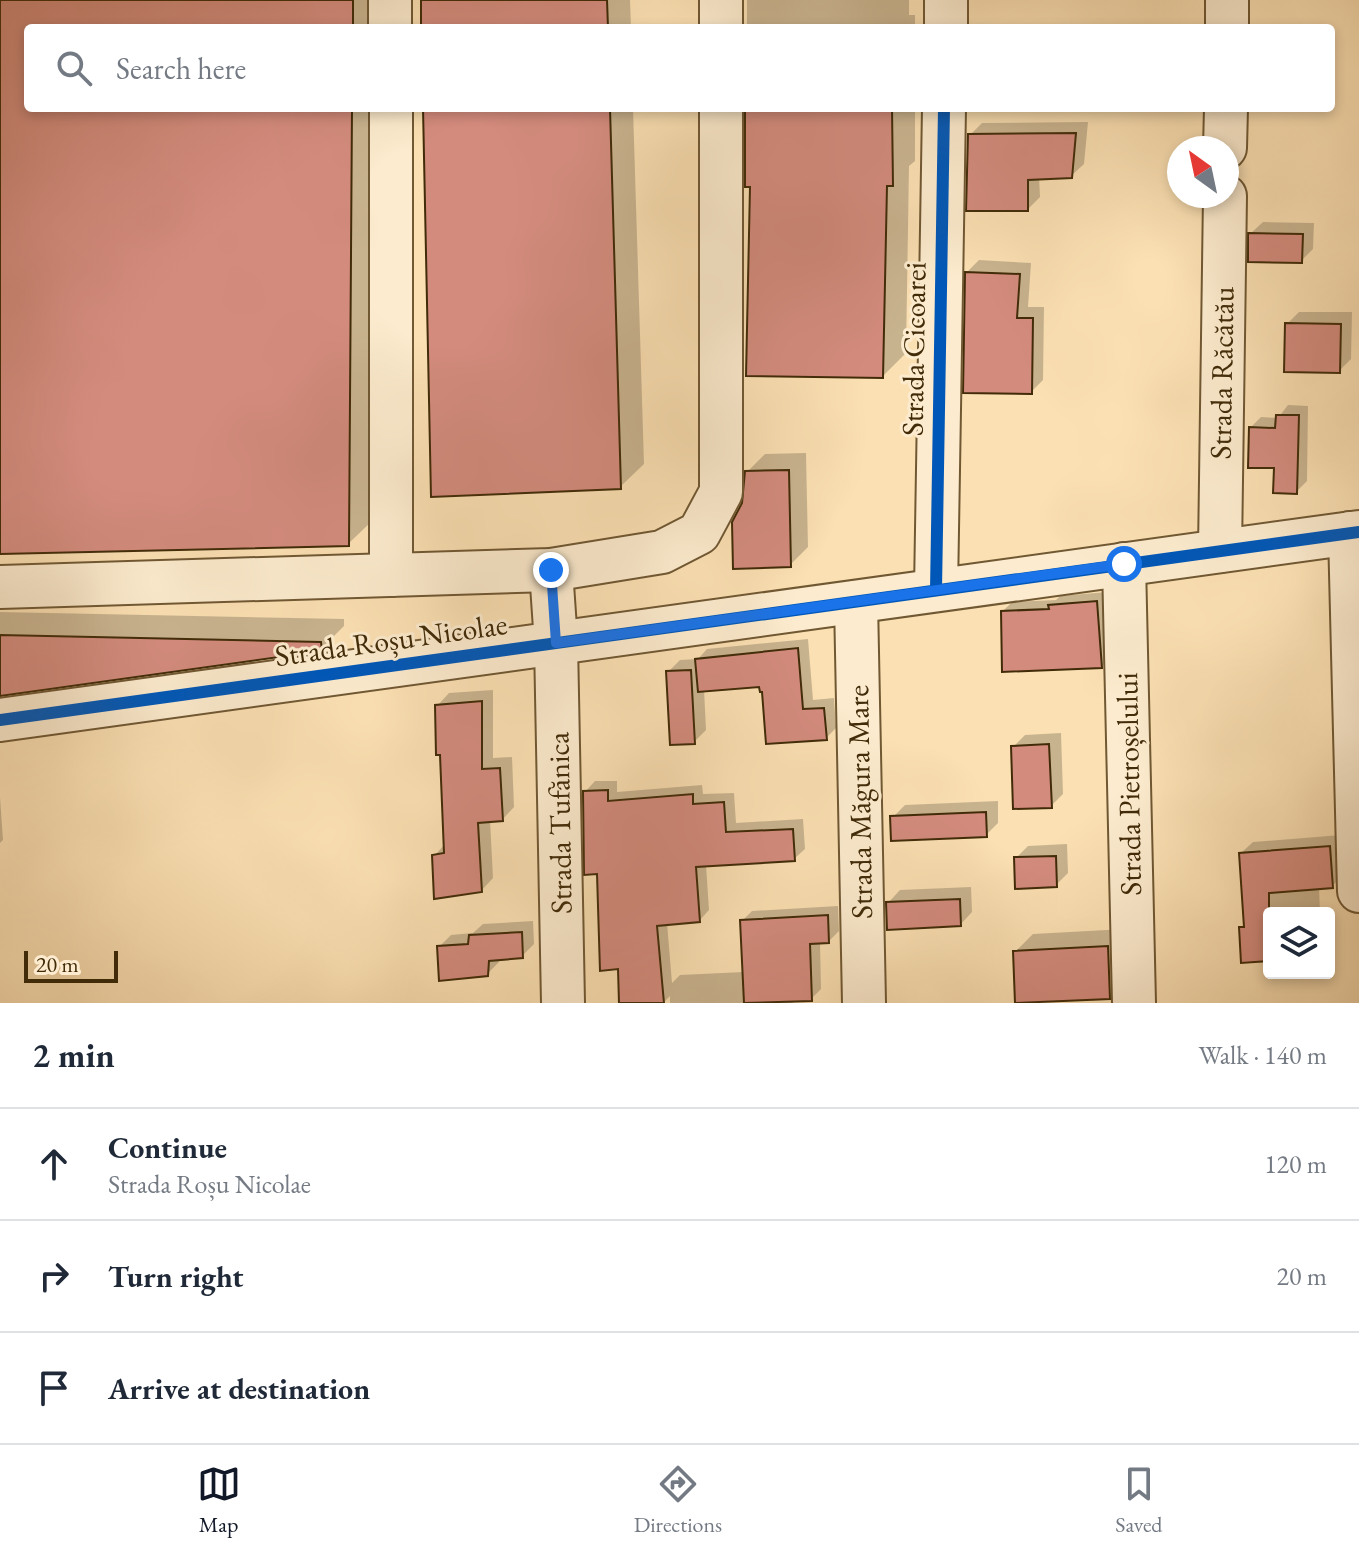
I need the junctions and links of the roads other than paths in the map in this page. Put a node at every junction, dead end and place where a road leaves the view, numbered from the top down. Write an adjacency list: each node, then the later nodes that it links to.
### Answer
1 (390, 0): 5 (street)
2 (721, 0): 6 (street)
3 (946, 0): 7 (street)
4 (1227, 0): 8 (street)
5 (390, 24)
6 (721, 24)
7 (946, 24)
8 (1227, 24)
9 (391, 112): 19 (street)
10 (721, 112): 18 (street)
11 (944, 112): 21 (street, Strada Cicoarei)
12 (1226, 112): 13 (street)
13 (1225, 136)
14 (1225, 208): 16 (street, Strada Răcătău)
15 (1354, 532): 16 (street, Strada Roșu Nicolae); 25 (street)
16 (1220, 551): 17 (street, Strada Roșu Nicolae)
17 (1124, 564): 21 (street, Strada Roșu Nicolae); 28 (street, Strada Pietroșelului)
18 (551, 570): 19 (street); 23 (street, Strada Tufănica)
19 (391, 575): 20 (street)
20 (0, 587)
21 (936, 590): 22 (street, Strada Roșu Nicolae)
22 (856, 602): 23 (street, Strada Roșu Nicolae); 27 (street, Strada Măgura Mare)
23 (556, 643): 24 (street, Strada Roșu Nicolae); 26 (street, Strada Tufănica)
24 (0, 720)
25 (1359, 891)
26 (563, 1003)
27 (864, 1003)
28 (1134, 1003)

